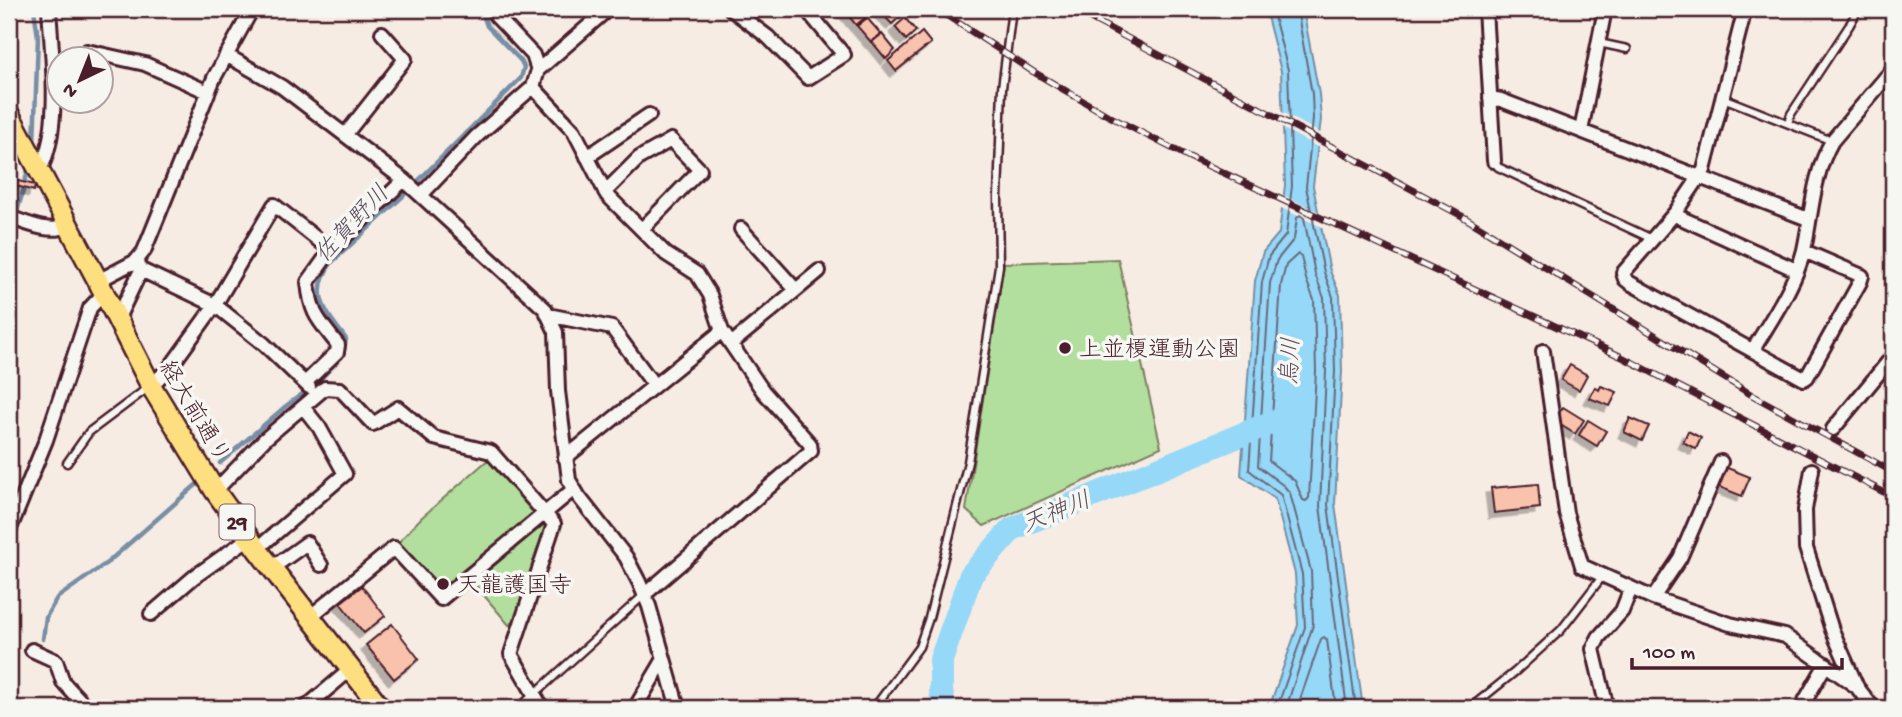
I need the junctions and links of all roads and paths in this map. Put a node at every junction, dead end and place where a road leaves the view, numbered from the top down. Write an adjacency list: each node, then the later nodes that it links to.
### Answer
1 (49, 9): 31 (street)
2 (251, 9): 15 (street)
3 (493, 9): 18 (street)
4 (608, 9): 18 (street)
5 (732, 9): 6 (street)
6 (806, 9)
7 (1012, 9): 92 (lane)
8 (1485, 9): 21 (street)
9 (1605, 9): 13 (street)
10 (1745, 9): 22 (street)
11 (1855, 9): 24 (lane)
12 (382, 33): 27 (street)
13 (1599, 43): 14 (lane); 25 (street)
14 (1627, 49)
15 (226, 55): 20 (street); 27 (street)
16 (116, 58): 20 (street)
17 (1893, 69): 28 (street)
18 (538, 71): 19 (street)
19 (533, 87): 29 (street); 33 (street)
20 (208, 92): 44 (street)
21 (1489, 98): 25 (street); 30 (street)
22 (1723, 98): 24 (lane); 32 (street)
23 (649, 115): 29 (street)
24 (1788, 123): 28 (lane)
25 (1581, 131): 32 (street)
26 (13, 134): 31 (main road, 経大前通り / 29)
27 (345, 135): 33 (street)
28 (1832, 141): 37 (street)
29 (587, 157): 34 (street)
30 (1494, 160): 41 (lane)
31 (38, 171): 38 (main road, 経大前通り / 29)
32 (1700, 178): 35 (street); 37 (street)
33 (413, 187): 42 (street); 50 (street)
34 (606, 192): 39 (street); 39 (street)
35 (1675, 213): 41 (street); 45 (street)
36 (12, 218): 38 (street)
37 (1808, 219): 43 (street)
38 (67, 226): 47 (main road, 経大前通り / 29)
39 (642, 229): 52 (street)
40 (741, 229): 48 (street)
41 (1652, 239): 54 (street)
42 (331, 250): 49 (street); 59 (street)
43 (1804, 251): 45 (street); 54 (street)
44 (139, 266): 47 (street); 49 (street); 51 (street)
45 (1796, 270): 54 (street)
46 (820, 271): 48 (street)
47 (101, 287): 51 (main road, 経大前通り / 29); 69 (street)
48 (796, 290): 53 (street)
49 (215, 305): 57 (street); 59 (street)
50 (548, 315): 58 (street); 62 (street)
51 (117, 320): 57 (main road, 経大前通り / 29)
52 (722, 331): 53 (street); 58 (street)
53 (731, 344): 75 (street)
54 (1752, 350)
55 (1544, 351): 73 (street)
56 (1893, 356): 61 (street)
57 (151, 386): 64 (lane); 67 (main road, 経大前通り / 29)
58 (654, 386): 62 (street)
59 (311, 389): 60 (street); 68 (street)
60 (303, 407): 67 (street); 70 (street)
61 (1833, 429)
62 (565, 458): 66 (street)
63 (1721, 461): 76 (street)
64 (67, 463)
65 (1812, 470): 83 (street)
66 (574, 489): 68 (street); 75 (street)
67 (215, 491): 70 (main road, 経大前通り / 29)
68 (546, 513): 78 (street); 84 (street)
69 (9, 531)
70 (253, 543): 72 (main road, 経大前通り / 29); 77 (street)
71 (321, 565): 72 (street)
72 (272, 568): 78 (main road, 経大前通り / 29)
73 (1602, 576): 74 (street); 93 (lane)
74 (1631, 588): 76 (street); 94 (street)
75 (645, 595): 80 (street); 84 (lane)
76 (1653, 598): 81 (street)
77 (151, 614)
78 (311, 616): 82 (main road, 経大前通り / 29)
79 (32, 650): 85 (street)
80 (664, 659): 90 (street); 91 (street)
81 (1826, 664): 83 (street); 95 (street)
82 (351, 669): 86 (street); 87 (main road, 経大前通り / 29)
83 (1857, 687): 96 (street)
84 (534, 695): 88 (lane); 89 (street)
85 (87, 708)
86 (305, 708)
87 (381, 708)
88 (519, 708)
89 (542, 708)
90 (635, 708)
91 (678, 708)
92 (874, 708)
93 (1470, 708)
94 (1607, 708)
95 (1801, 708)
96 (1873, 708)

